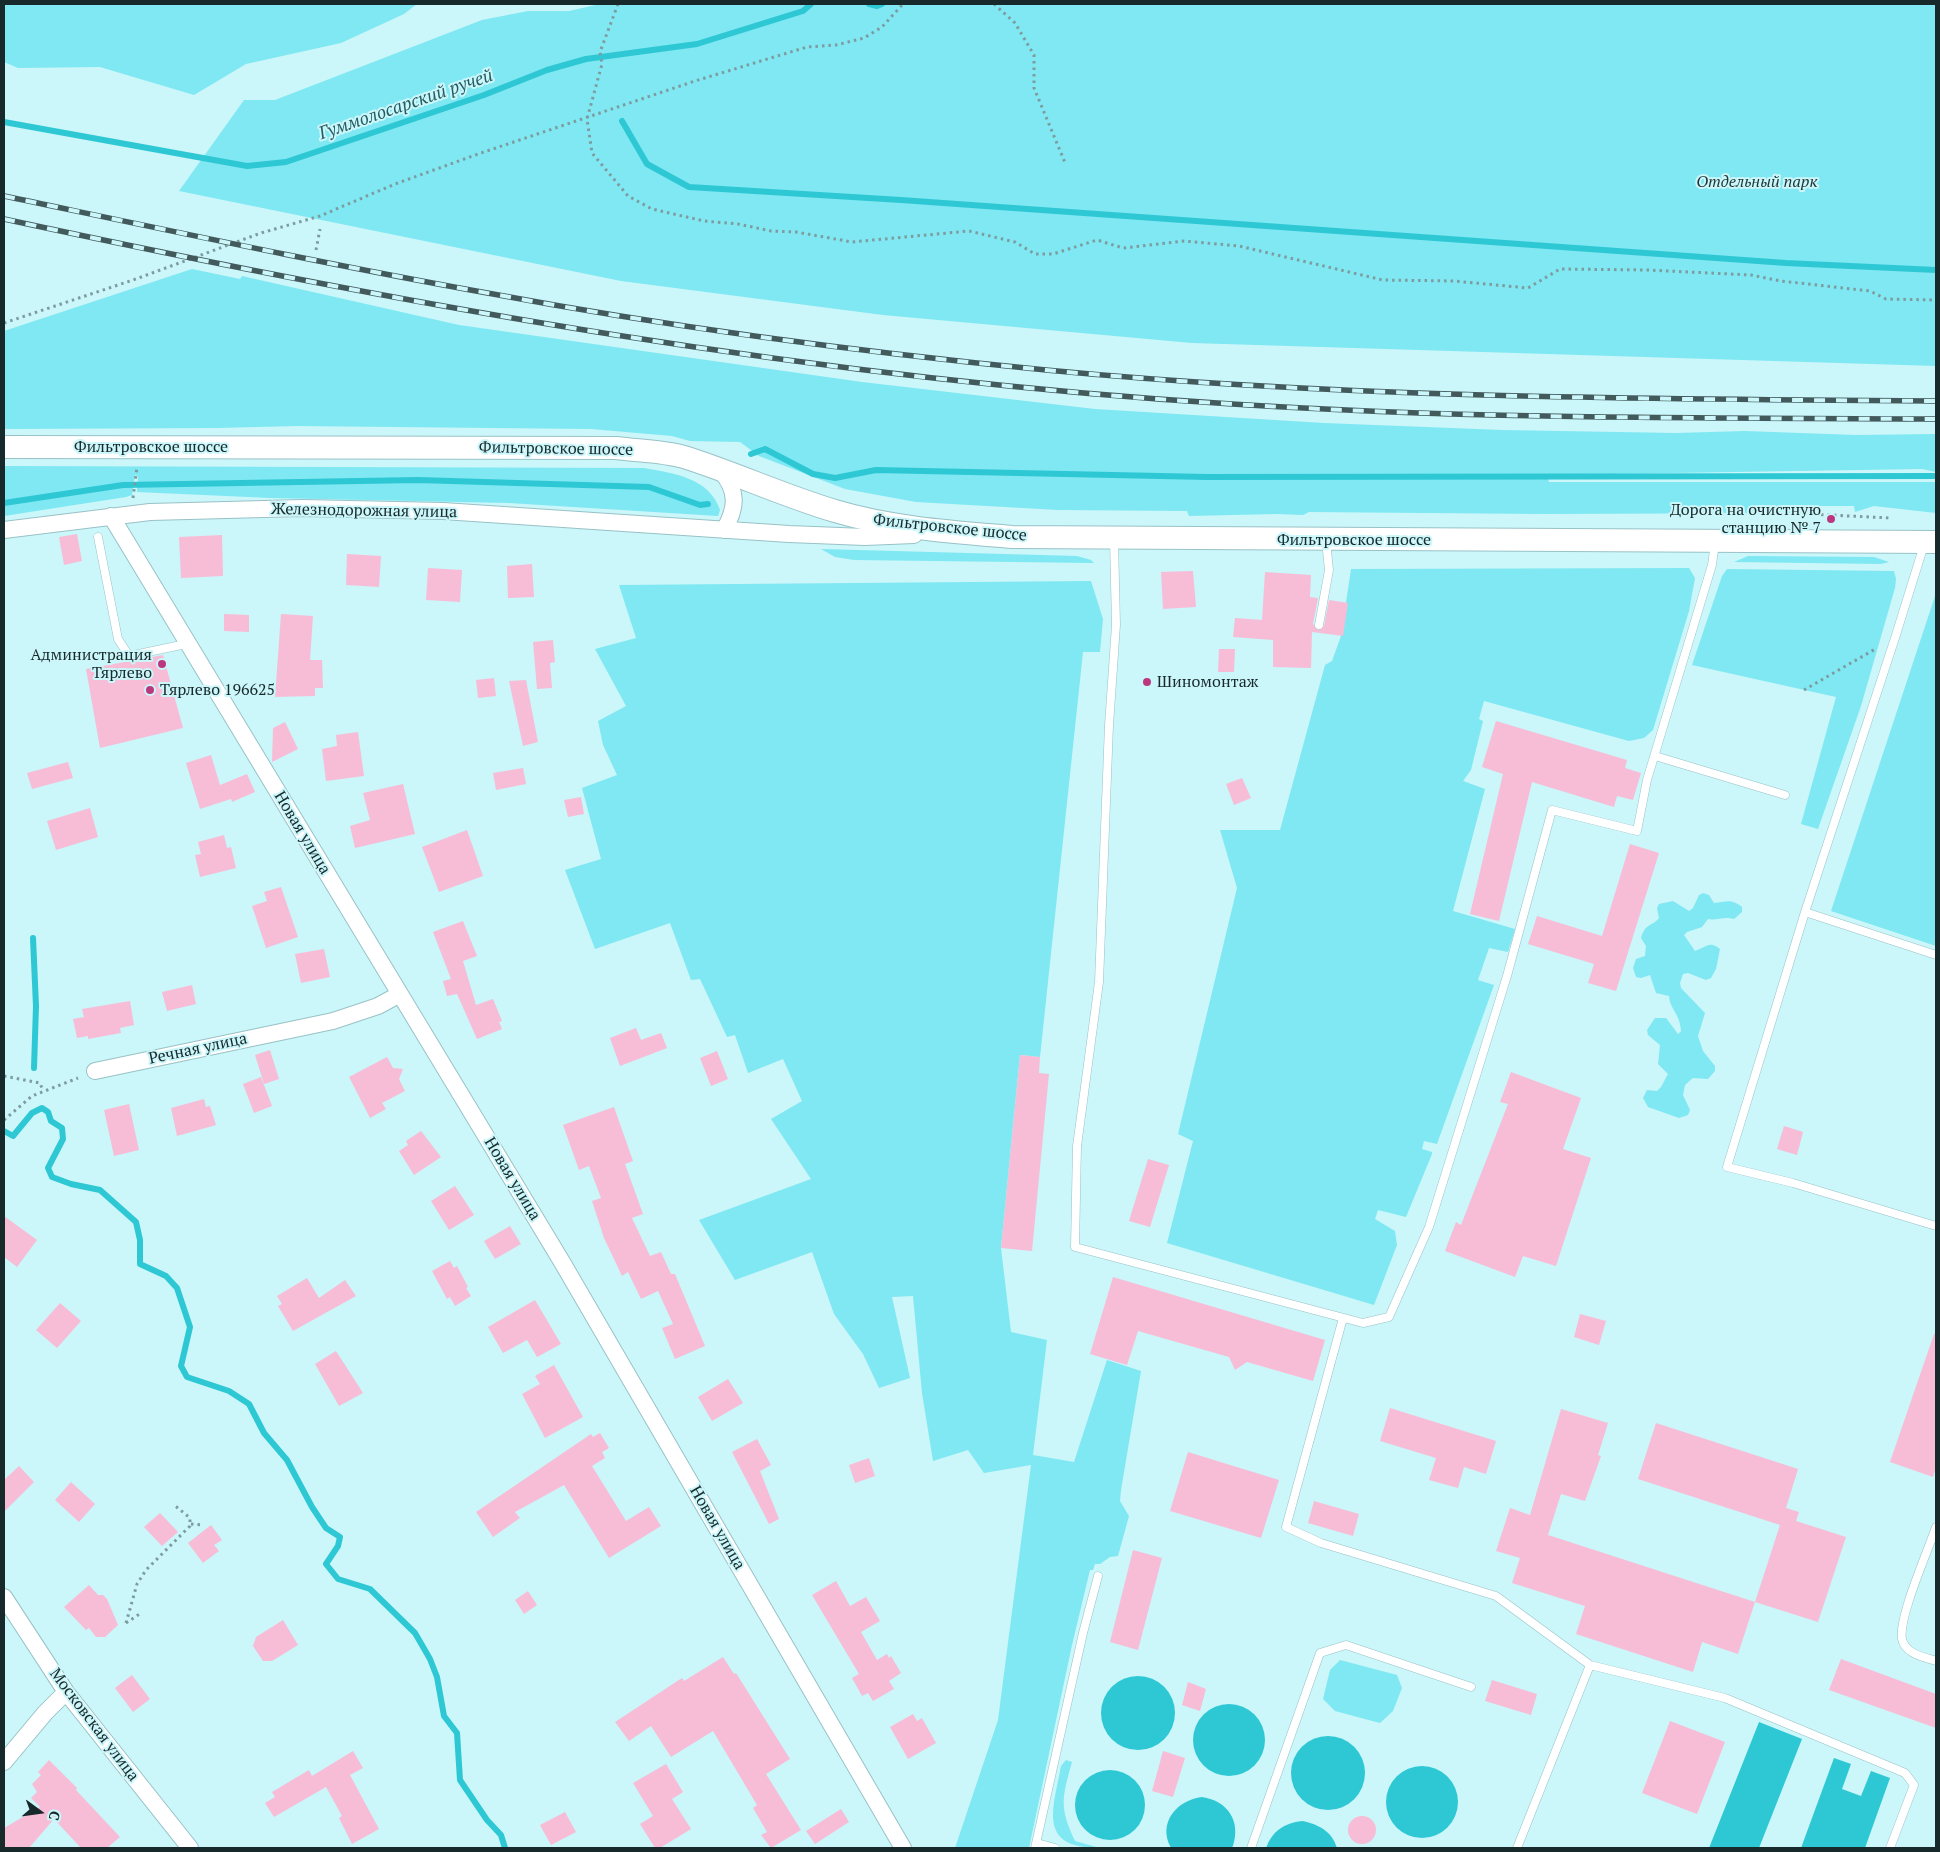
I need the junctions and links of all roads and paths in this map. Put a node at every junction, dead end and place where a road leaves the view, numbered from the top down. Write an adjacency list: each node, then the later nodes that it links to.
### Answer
1 (618, 4): 4 (path)
2 (903, 4): 4 (path)
3 (994, 4): 5 (path)
4 (587, 118): 8 (path); 9 (path)
5 (1066, 165)
6 (320, 229): 7 (path)
7 (316, 250)
8 (1936, 300)
9 (4, 323)
10 (4, 447): 12 (main road, Фильтровское шоссе)
11 (138, 466): 13 (path)
12 (721, 471): 18 (street); 19 (main road, Фильтровское шоссе)
13 (134, 495)
14 (1808, 514): 16 (path)
15 (111, 516): 17 (street, Железнодорожная улица); 18 (street, Железнодорожная улица); 27 (street, Новая улица)
16 (1900, 519)
17 (4, 530)
18 (724, 530): 19 (street, Железнодорожная улица)
19 (965, 533): 21 (main road, Фильтровское шоссе)
20 (98, 537): 27 (lane)
21 (1114, 538): 22 (main road, Фильтровское шоссе); 39 (lane)
22 (1326, 540): 23 (main road, Фильтровское шоссе); 25 (lane)
23 (1716, 541): 24 (main road, Фильтровское шоссе); 29 (lane)
24 (1930, 542): 26 (lane)
25 (1319, 625)
26 (1896, 638): 28 (path); 31 (lane)
27 (186, 644): 33 (street, Новая улица)
28 (1804, 690)
29 (1655, 756): 30 (lane); 39 (lane)
30 (1785, 794)
31 (1805, 912): 32 (lane); 38 (lane)
32 (1936, 955)
33 (400, 994): 34 (street, Речная улица); 54 (street, Новая улица)
34 (95, 1071): 36 (path)
35 (4, 1076): 36 (path)
36 (43, 1091): 37 (path)
37 (4, 1120)
38 (1936, 1226)
39 (1343, 1318): 48 (lane)
40 (173, 1504): 41 (path)
41 (191, 1524): 42 (path); 46 (path)
42 (202, 1525)
43 (1936, 1527): 47 (lane)
44 (1098, 1576): 52 (lane)
45 (4, 1597): 50 (street, Московская улица)
46 (141, 1613)
47 (1936, 1661)
48 (1590, 1665): 57 (lane); 58 (lane)
49 (1471, 1687): 56 (lane)
50 (66, 1692): 51 (street); 53 (street, Московская улица)
51 (4, 1762)
52 (1036, 1846): 55 (lane)
53 (190, 1848)
54 (903, 1848)
55 (1055, 1848)
56 (1250, 1848)
57 (1517, 1848)
58 (1890, 1848)

